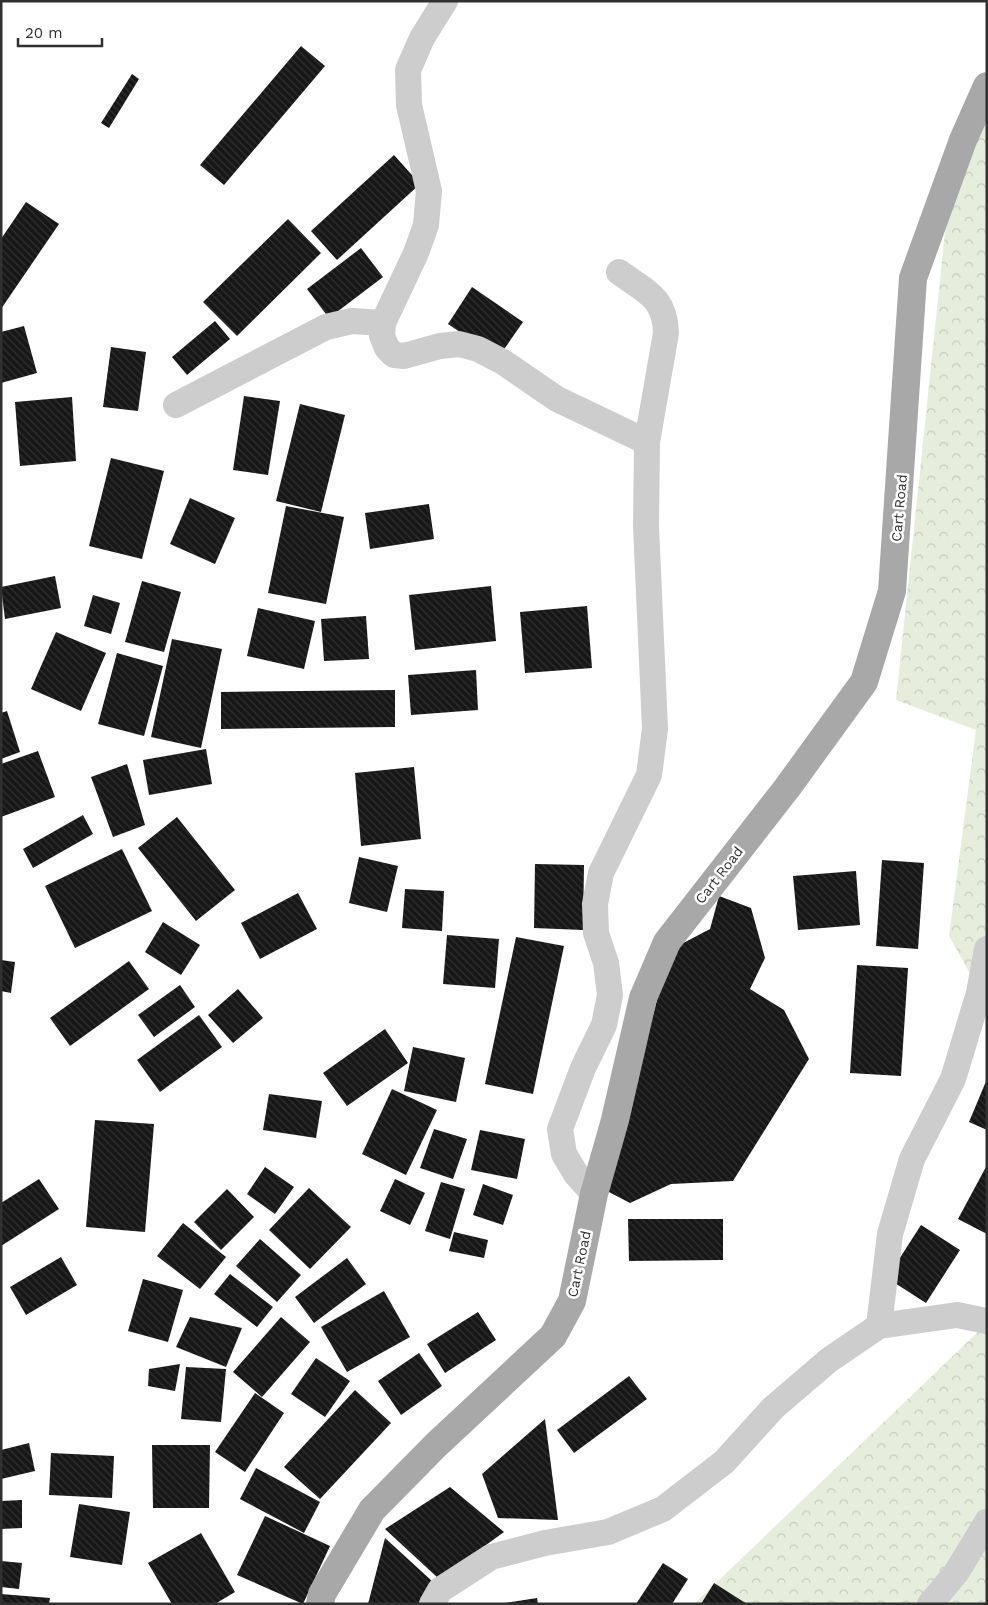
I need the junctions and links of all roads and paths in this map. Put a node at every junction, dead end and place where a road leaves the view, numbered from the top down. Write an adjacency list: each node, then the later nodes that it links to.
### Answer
1 (445, 1): 4 (street)
2 (987, 86): 8 (main road, Cart Road)
3 (619, 272): 6 (street)
4 (383, 323): 5 (street); 6 (street)
5 (176, 405)
6 (647, 442): 8 (street)
7 (987, 949): 10 (street)
8 (594, 1194): 12 (main road, Cart Road)
9 (987, 1321): 10 (street)
10 (879, 1326): 13 (street)
11 (987, 1522): 14 (street)
12 (320, 1604)
13 (432, 1604)
14 (930, 1604)

